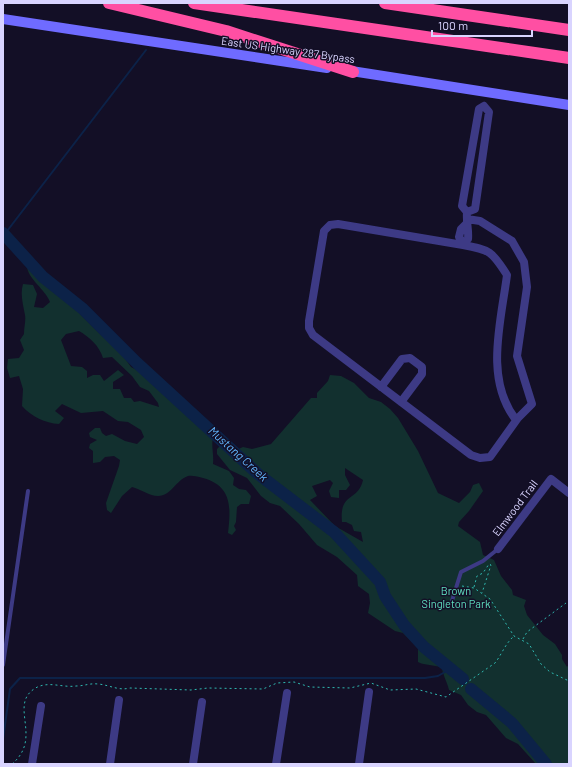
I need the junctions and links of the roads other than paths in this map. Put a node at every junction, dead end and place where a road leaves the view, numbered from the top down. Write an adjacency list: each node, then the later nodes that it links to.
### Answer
1 (109, 3): 7 (highway)
2 (194, 3): 6 (highway)
3 (385, 3): 5 (highway)
4 (3, 19): 7 (main road, East US Highway 287 Bypass)
5 (569, 30)
6 (569, 58)
7 (353, 72): 8 (main road, East US Highway 287 Bypass)
8 (487, 92): 9 (main road, East US Highway 287 Bypass); 10 (street)
9 (569, 105)
10 (484, 106): 11 (street); 11 (street)
11 (467, 218): 12 (street); 15 (street)
12 (463, 244): 13 (street); 15 (street)
13 (381, 387): 14 (street); 14 (street)
14 (401, 402): 15 (street)
15 (516, 420)
16 (28, 491): 20 (lane)
17 (569, 493): 18 (street, Elmwood Trail)
18 (498, 550): 19 (lane)
19 (451, 604)
20 (3, 665)
21 (369, 692): 30 (street)
22 (287, 693): 29 (street)
23 (119, 700): 27 (street)
24 (202, 702): 28 (street)
25 (41, 706): 26 (street)
26 (32, 764)
27 (110, 764)
28 (193, 764)
29 (276, 764)
30 (358, 764)

